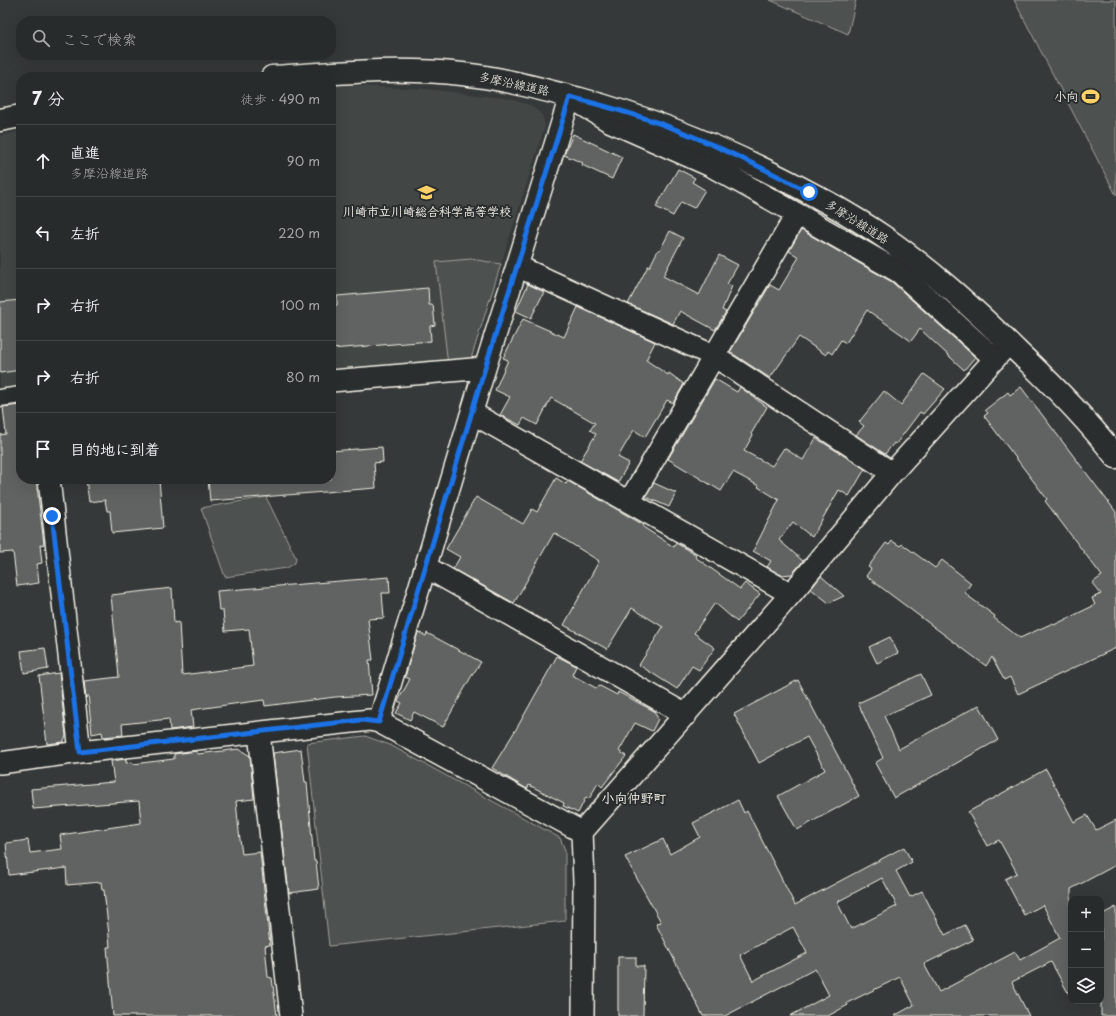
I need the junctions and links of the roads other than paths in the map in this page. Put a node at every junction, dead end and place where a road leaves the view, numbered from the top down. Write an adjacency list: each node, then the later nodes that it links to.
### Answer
1 (336, 74): 2 (main road, 多摩沿線道路)
2 (570, 97): 5 (street); 6 (street); 7 (main road, 多摩沿線道路)
3 (16, 117): 4 (main road)
4 (0, 120)
5 (797, 214): 7 (street); 8 (street)
6 (517, 266): 8 (street); 9 (street)
7 (1002, 351): 14 (main road, 多摩沿線道路); 15 (street)
8 (714, 356): 15 (street); 17 (street)
9 (485, 368): 10 (street); 13 (street)
10 (336, 381)
11 (16, 396): 12 (street)
12 (0, 398)
13 (472, 412): 17 (street); 18 (street)
14 (1116, 457)
15 (892, 474): 19 (street)
16 (49, 484): 23 (street)
17 (629, 502): 19 (street)
18 (426, 567): 20 (street); 21 (street)
19 (791, 594): 20 (street)
20 (686, 715): 25 (street)
21 (379, 722): 22 (street); 25 (street)
22 (259, 733): 23 (street); 26 (street)
23 (80, 752): 24 (street)
24 (0, 763)
25 (582, 832): 27 (street)
26 (291, 1016)
27 (583, 1016)

